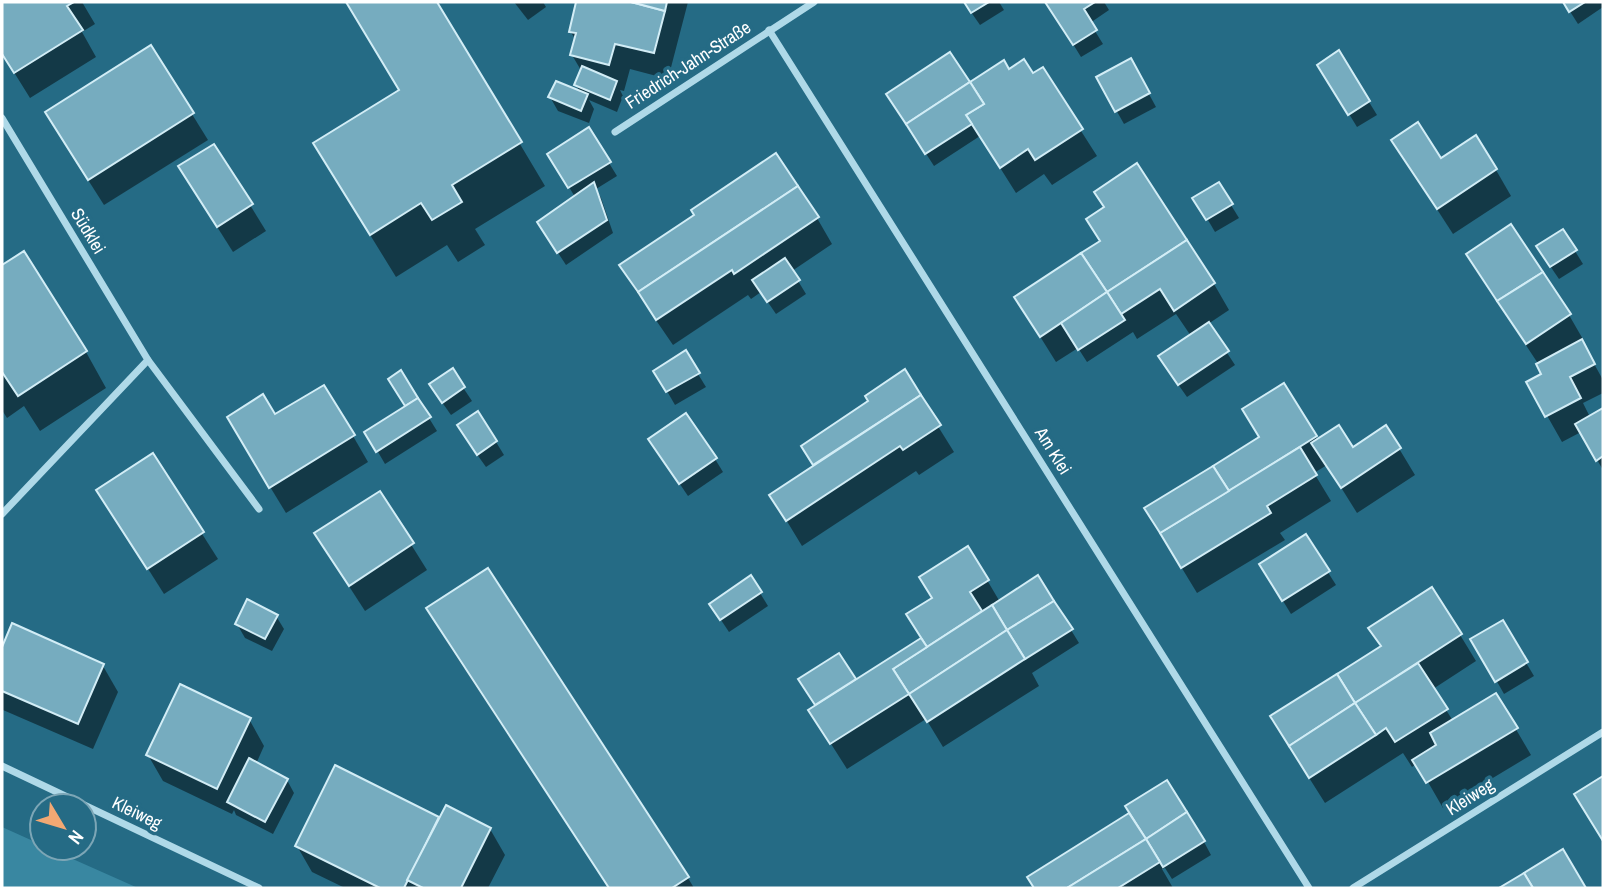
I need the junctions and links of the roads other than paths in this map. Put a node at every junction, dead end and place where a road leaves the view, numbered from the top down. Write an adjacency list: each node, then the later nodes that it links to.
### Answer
1 (814, 2): 2 (street, Friedrich-Jahn-Straße)
2 (769, 30): 4 (street, Friedrich-Jahn-Straße); 11 (street, Am Klei)
3 (2, 118): 5 (street, Südklei)
4 (615, 132)
5 (148, 360): 6 (street, Südklei); 7 (street)
6 (258, 509)
7 (2, 514)
8 (1603, 732): 12 (street, Kleiweg)
9 (2, 766): 10 (street, Kleiweg)
10 (258, 888)
11 (1309, 888)
12 (1353, 888)

